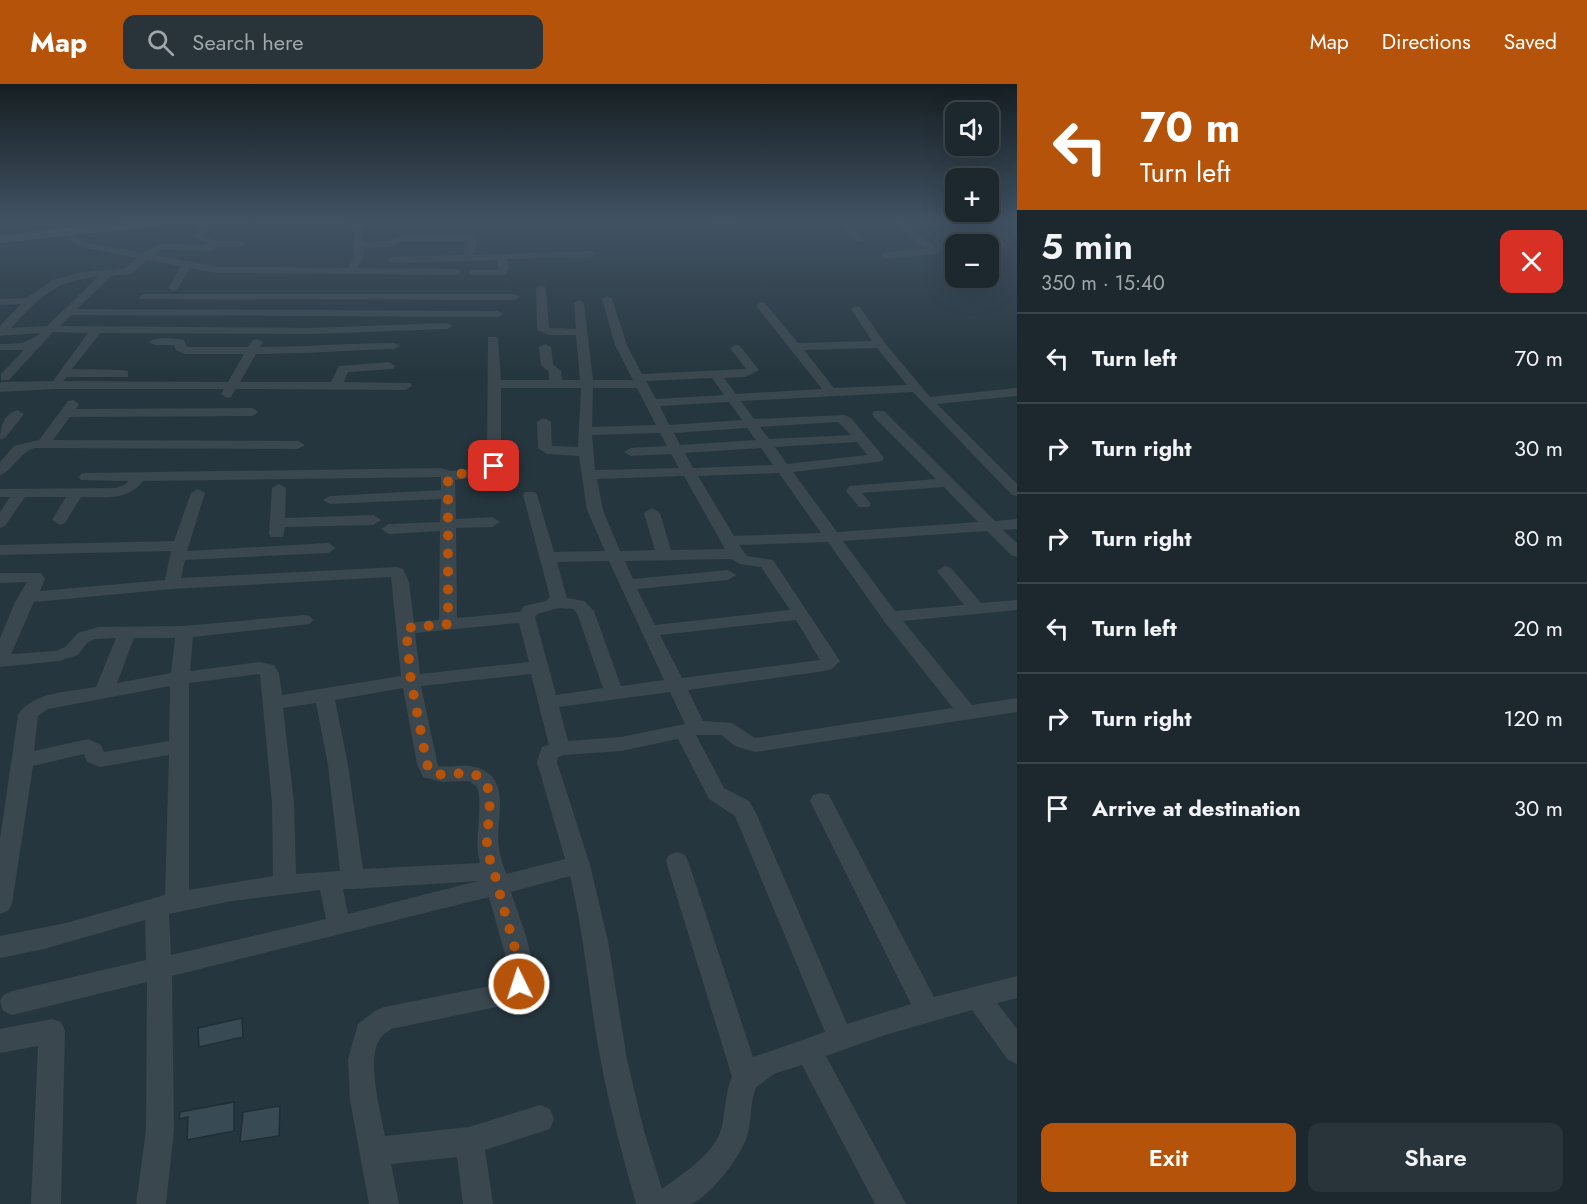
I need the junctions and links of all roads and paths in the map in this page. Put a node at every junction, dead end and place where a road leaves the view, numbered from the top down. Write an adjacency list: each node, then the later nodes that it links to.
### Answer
1 (122, 272): 9 (street)
2 (182, 272): 13 (street)
3 (211, 272): 10 (street)
4 (350, 272): 11 (street)
5 (382, 272): 12 (street)
6 (456, 272): 12 (street)
7 (481, 272): 8 (street)
8 (501, 272)
9 (108, 273): 18 (street); 23 (street)
10 (243, 284): 11 (street); 11 (street); 15 (street)
11 (287, 284): 12 (street); 25 (street)
12 (405, 284): 16 (street)
13 (173, 288)
14 (541, 288): 32 (street)
15 (144, 297)
16 (515, 297)
17 (607, 299): 48 (street)
18 (30, 301): 19 (street); 33 (street)
19 (0, 302)
20 (579, 303): 32 (street)
21 (761, 305): 41 (street)
22 (856, 309): 37 (street)
23 (69, 312): 24 (street); 28 (street)
24 (155, 313): 25 (street); 30 (street)
25 (273, 313): 26 (street); 31 (street)
26 (498, 314)
27 (447, 326): 31 (street)
28 (51, 329): 29 (street); 33 (street); 36 (street)
29 (97, 329): 30 (street); 35 (street)
30 (141, 329): 31 (street)
31 (262, 331): 43 (street)
32 (582, 332): 57 (street)
33 (0, 333)
34 (492, 339): 50 (street)
35 (87, 340): 43 (street); 45 (street)
36 (37, 342): 38 (street); 49 (street)
37 (880, 344): 41 (street); 58 (street)
38 (0, 346)
39 (394, 346): 43 (street)
40 (545, 347): 52 (street)
41 (796, 347): 59 (street)
42 (736, 348): 46 (street)
43 (252, 351): 54 (street)
44 (388, 366): 55 (street)
45 (63, 373): 47 (street); 51 (street)
46 (716, 374): 48 (street); 61 (street)
47 (168, 375)
48 (641, 381): 57 (street); 63 (street)
49 (2, 382): 51 (street)
50 (495, 384): 52 (street); 87 (street)
51 (54, 385): 53 (street)
52 (556, 385): 57 (street)
53 (86, 386): 54 (street); 66 (street)
54 (231, 386): 55 (street); 64 (street)
55 (336, 386): 56 (street)
56 (406, 386)
57 (587, 386): 72 (street)
58 (917, 388): 59 (street); 62 (street)
59 (831, 392): 61 (street)
60 (1017, 392): 62 (street)
61 (732, 397): 63 (street); 70 (street)
62 (927, 401): 91 (street)
63 (652, 403): 71 (street)
64 (218, 412): 65 (street); 66 (street)
65 (252, 412)
66 (67, 413): 77 (street)
67 (17, 414): 73 (street)
68 (879, 414): 90 (street)
69 (544, 422): 80 (street)
70 (750, 424): 71 (street); 74 (street); 78 (street)
71 (667, 429): 72 (street); 79 (street)
72 (586, 431): 80 (street)
73 (0, 435)
74 (861, 438): 78 (street); 83 (street)
75 (0, 444): 76 (street)
76 (27, 444): 77 (street); 84 (street)
77 (43, 444): 82 (street)
78 (765, 445): 79 (street); 83 (street)
79 (676, 450): 81 (street); 85 (street)
80 (585, 452): 88 (street)
81 (631, 453)
82 (285, 462): 86 (street); 87 (street); 105 (street)
83 (784, 470): 85 (street); 110 (street)
84 (0, 471)
85 (689, 472): 88 (street); 111 (street)
86 (139, 476): 89 (street); 94 (street)
87 (451, 476): 96 (street)
88 (589, 476): 119 (street)
89 (86, 477)
90 (949, 482): 99 (street); 108 (street)
91 (1017, 492)
92 (0, 493): 93 (street)
93 (21, 493): 94 (street); 104 (street)
94 (76, 493): 101 (street)
95 (198, 493): 114 (street)
96 (448, 494): 98 (street); 107 (street)
97 (530, 495): 118 (street)
98 (330, 500)
99 (864, 504)
100 (651, 513): 117 (street)
101 (60, 520)
102 (374, 520): 105 (street)
103 (492, 522): 107 (street)
104 (0, 523)
105 (278, 524): 115 (street)
106 (1017, 524): 108 (street)
107 (448, 525): 109 (street); 133 (street)
108 (992, 526): 110 (street); 116 (street)
109 (389, 529)
110 (831, 537): 111 (street); 131 (street)
111 (732, 547): 117 (street); 129 (street)
112 (328, 548): 115 (street)
113 (0, 550): 114 (street)
114 (179, 551): 115 (street); 123 (street)
115 (276, 551)
116 (1017, 552)
117 (664, 556): 119 (street)
118 (549, 557): 119 (street); 126 (street)
119 (614, 557): 124 (street)
120 (945, 570): 128 (street)
121 (728, 575): 124 (street)
122 (0, 578): 125 (street)
123 (172, 584): 125 (street); 134 (street)
124 (627, 585): 136 (street)
125 (29, 597): 138 (street)
126 (556, 602): 130 (street); 144 (street)
127 (1017, 605): 128 (street)
128 (976, 609): 131 (street)
129 (801, 614): 136 (street); 142 (street)
130 (526, 617): 133 (street); 139 (street)
131 (890, 617): 149 (street)
132 (304, 620): 135 (street)
133 (448, 624): 134 (street)
134 (406, 628): 141 (street)
135 (184, 632): 137 (street); 140 (street)
136 (649, 632): 142 (street)
137 (127, 634): 138 (street); 143 (street)
138 (0, 660)
139 (539, 667): 141 (street); 146 (street)
140 (180, 678): 143 (street); 147 (street); 151 (street)
141 (411, 681): 145 (street); 157 (street)
142 (676, 685): 144 (street); 150 (street)
143 (104, 691): 153 (street)
144 (614, 693): 146 (street)
145 (324, 695): 147 (street); 158 (street)
146 (549, 702): 152 (street)
147 (274, 703): 159 (street)
148 (1017, 705): 149 (street)
149 (968, 713): 150 (street)
150 (691, 730): 152 (street); 169 (street)
151 (179, 746): 153 (street); 161 (street)
152 (560, 748): 156 (street)
153 (23, 761): 160 (street)
154 (821, 801): 168 (street)
155 (677, 861): 173 (street)
156 (579, 865): 157 (street); 181 (street)
157 (496, 878): 158 (street); 162 (street); 176 (street)
158 (341, 880): 159 (street); 162 (street)
159 (285, 884): 161 (street)
160 (0, 904)
161 (167, 905): 163 (street); 164 (street)
162 (339, 926): 164 (street)
163 (0, 947)
164 (158, 967): 167 (street); 178 (street)
165 (1017, 987): 166 (street)
166 (976, 996): 168 (street); 172 (street)
167 (12, 1003)
168 (927, 1010): 169 (street)
169 (840, 1037): 171 (street)
170 (0, 1041): 177 (street)
171 (808, 1050): 173 (street); 183 (street)
172 (1017, 1051)
173 (746, 1078): 182 (street)
174 (540, 1119): 175 (street)
175 (469, 1141): 176 (street); 180 (street)
176 (374, 1152): 179 (street)
177 (46, 1204)
178 (151, 1204)
179 (384, 1204)
180 (478, 1204)
181 (651, 1204)
182 (667, 1204)
183 (891, 1204)

